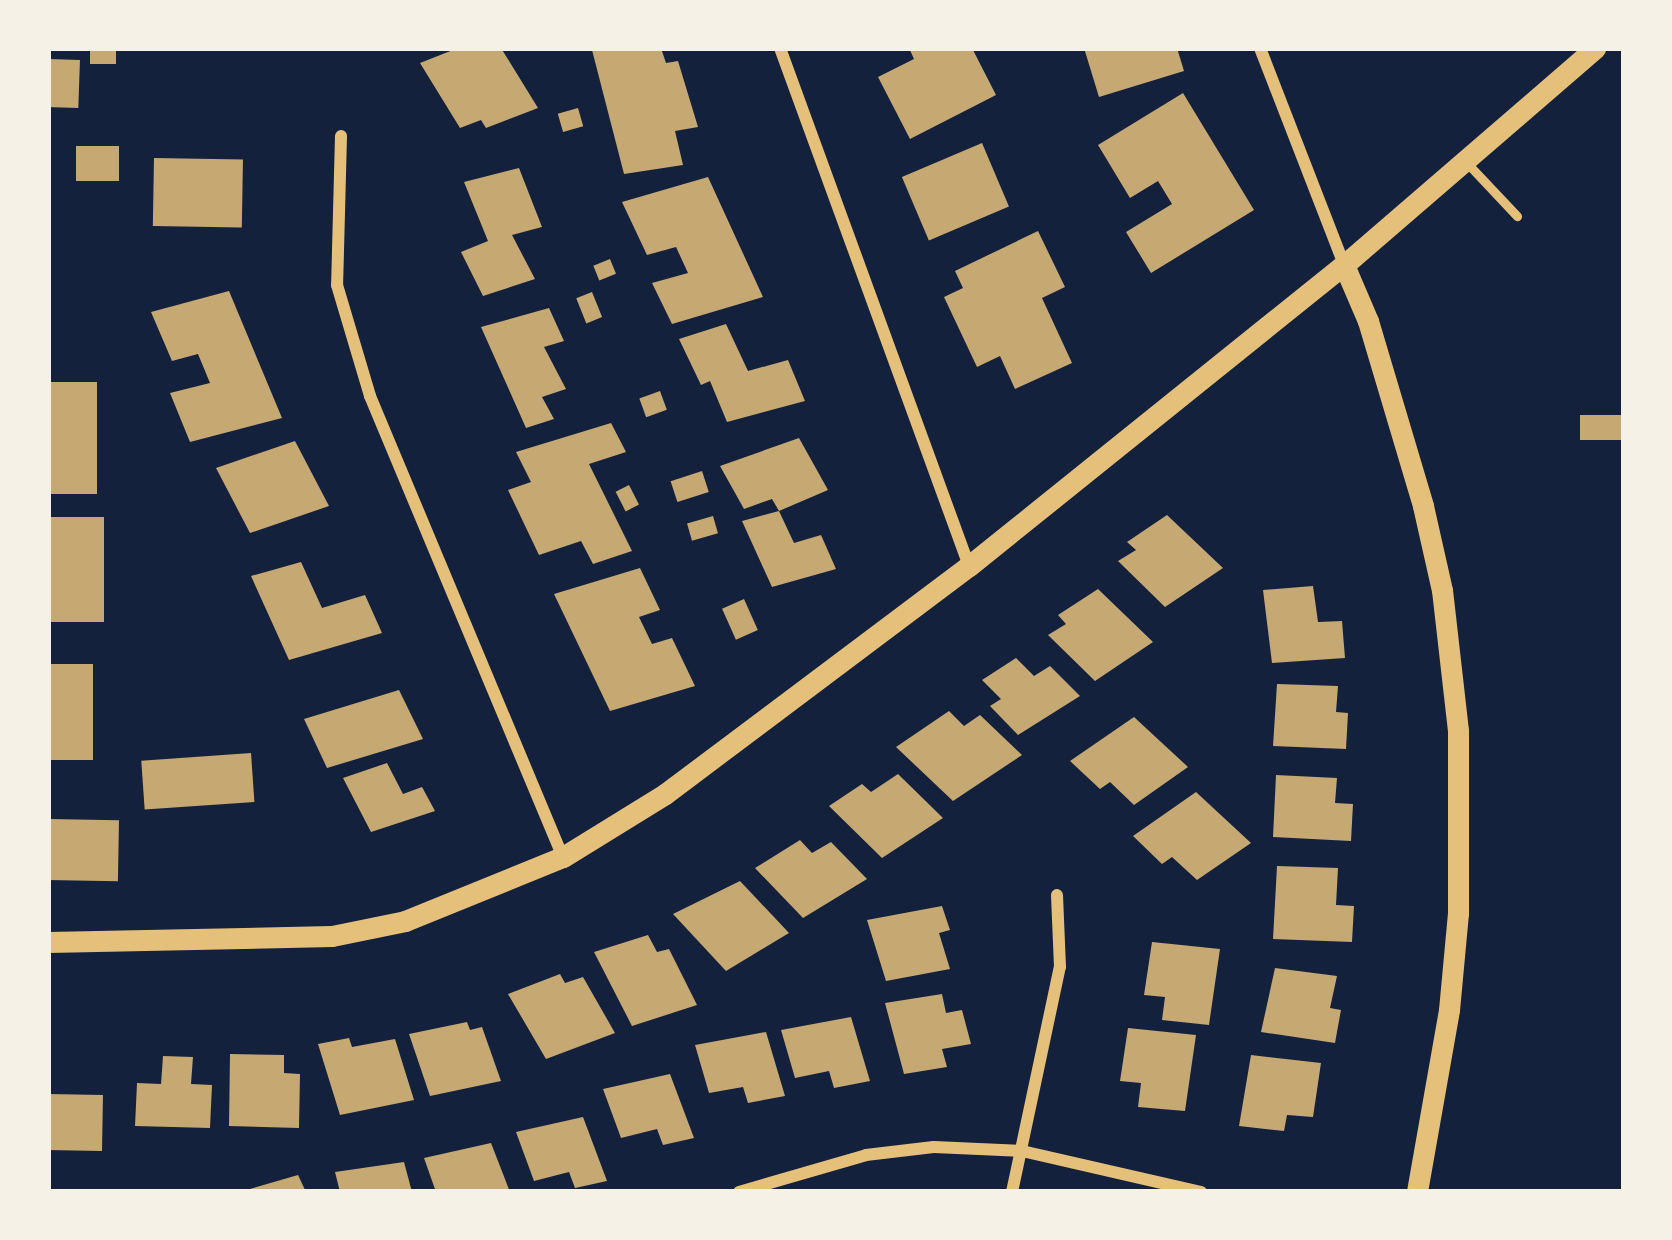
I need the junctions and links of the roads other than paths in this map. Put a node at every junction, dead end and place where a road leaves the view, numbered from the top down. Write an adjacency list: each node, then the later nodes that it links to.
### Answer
1 (780, 48): 8 (street)
2 (1260, 48): 7 (street)
3 (1595, 48): 5 (street)
4 (341, 136): 9 (street)
5 (1465, 160): 6 (lane); 7 (street)
6 (1517, 216)
7 (1345, 265): 8 (street); 16 (street)
8 (969, 566): 9 (street)
9 (563, 857): 11 (street)
10 (1057, 895): 12 (street)
11 (48, 942)
12 (1022, 1151): 13 (street); 14 (street); 15 (street)
13 (739, 1192)
14 (1012, 1192)
15 (1201, 1192)
16 (1417, 1192)

